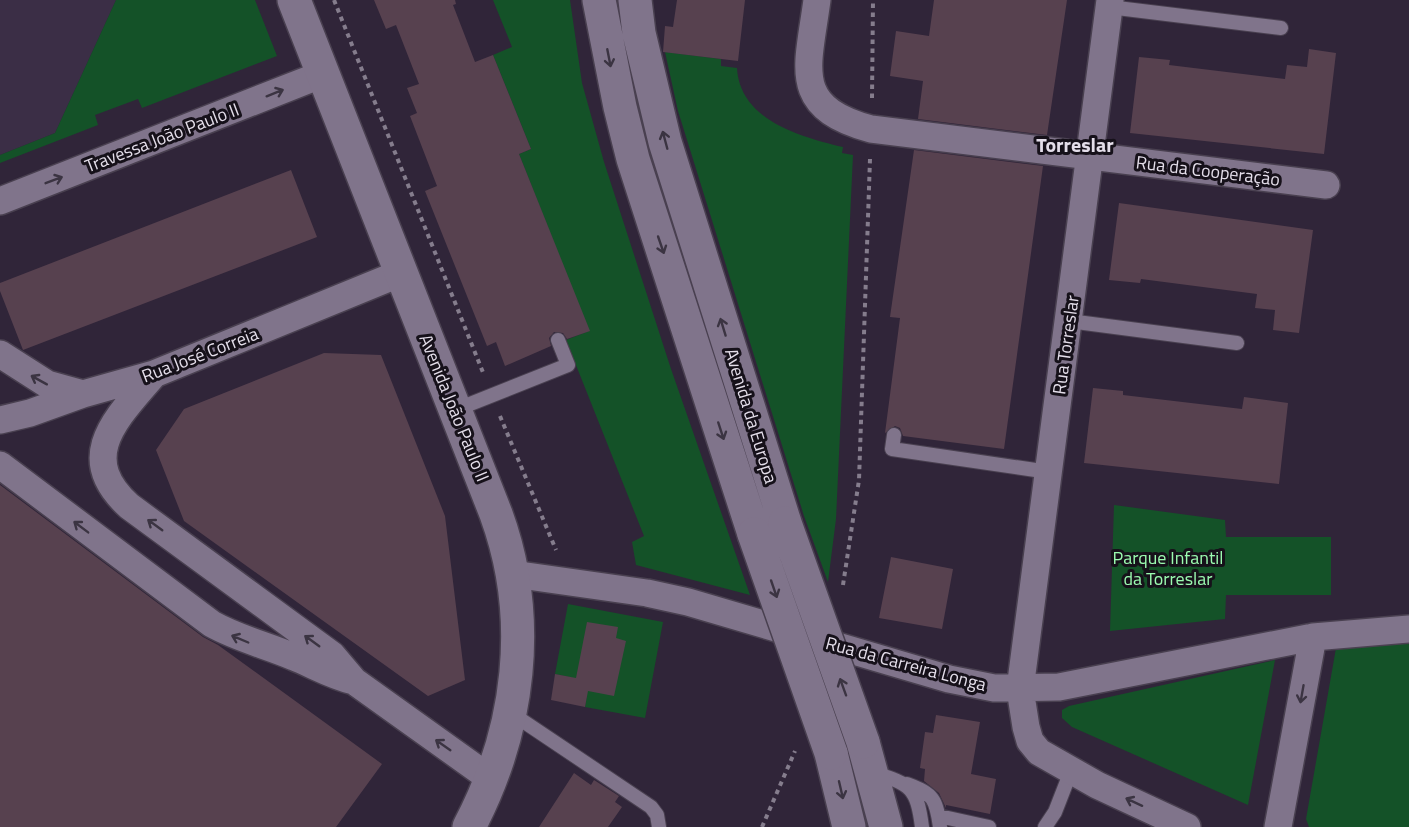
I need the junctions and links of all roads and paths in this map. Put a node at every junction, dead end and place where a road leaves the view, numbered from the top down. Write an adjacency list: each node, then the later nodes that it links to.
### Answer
1 (294, 0): 8 (main road, Avenida João Paulo II)
2 (599, 0): 40 (main road, Avenida da Europa, one-way to 40, bridge)
3 (634, 0): 34 (main road, Avenida da Europa, one-way to 3, bridge)
4 (817, 0): 9 (street, Rua da Cooperação)
5 (873, 0): 9 (path)
6 (1109, 3): 7 (lane); 10 (street, Rua Torreslar)
7 (1281, 28)
8 (323, 74): 12 (street, Travessa João Paulo II, one-way to 8); 13 (main road, Avenida João Paulo II)
9 (872, 129): 10 (street, Rua da Cooperação); 26 (path)
10 (1091, 156): 11 (street, Rua da Cooperação); 14 (street, Rua Torreslar)
11 (1326, 185)
12 (0, 201)
13 (401, 273): 18 (street, Rua José Correia); 20 (main road, Avenida João Paulo II)
14 (1069, 321): 16 (lane); 24 (street, Rua Torreslar)
15 (558, 340): 20 (lane)
16 (1237, 343)
17 (0, 354): 19 (street, one-way to 17)
18 (154, 374): 19 (street, Rua José Correia); 29 (street, one-way to 18)
19 (83, 394): 21 (street, Rua José Correia)
20 (453, 410): 25 (main road, Avenida João Paulo II)
21 (0, 420)
22 (894, 435): 24 (lane)
23 (0, 465): 29 (street, one-way to 23)
24 (1049, 472): 30 (street, Rua Torreslar)
25 (513, 574): 30 (street, Rua da Carreira Longa); 31 (main road, Avenida João Paulo II)
26 (842, 596)
27 (1409, 629): 28 (street, Rua da Carreira Longa)
28 (1313, 637): 30 (street, Rua da Carreira Longa); 46 (street, one-way to 46)
29 (354, 681): 35 (street, one-way to 29)
30 (1020, 689): 33 (street, Rua Torreslar)
31 (510, 713): 35 (main road, Avenida João Paulo II); 38 (lane)
32 (798, 741): 39 (path)
33 (1071, 771): 44 (lane); 45 (street, Rua Torreslar, one-way to 33)
34 (885, 776): 36 (lane); 41 (main road, Avenida da Europa); 42 (lane)
35 (491, 779): 37 (main road, Avenida João Paulo II)
36 (939, 822): 43 (lane)
37 (469, 827)
38 (659, 827)
39 (762, 827)
40 (849, 827)
41 (886, 827)
42 (922, 827)
43 (989, 827)
44 (1045, 827)
45 (1187, 827)
46 (1278, 827)

